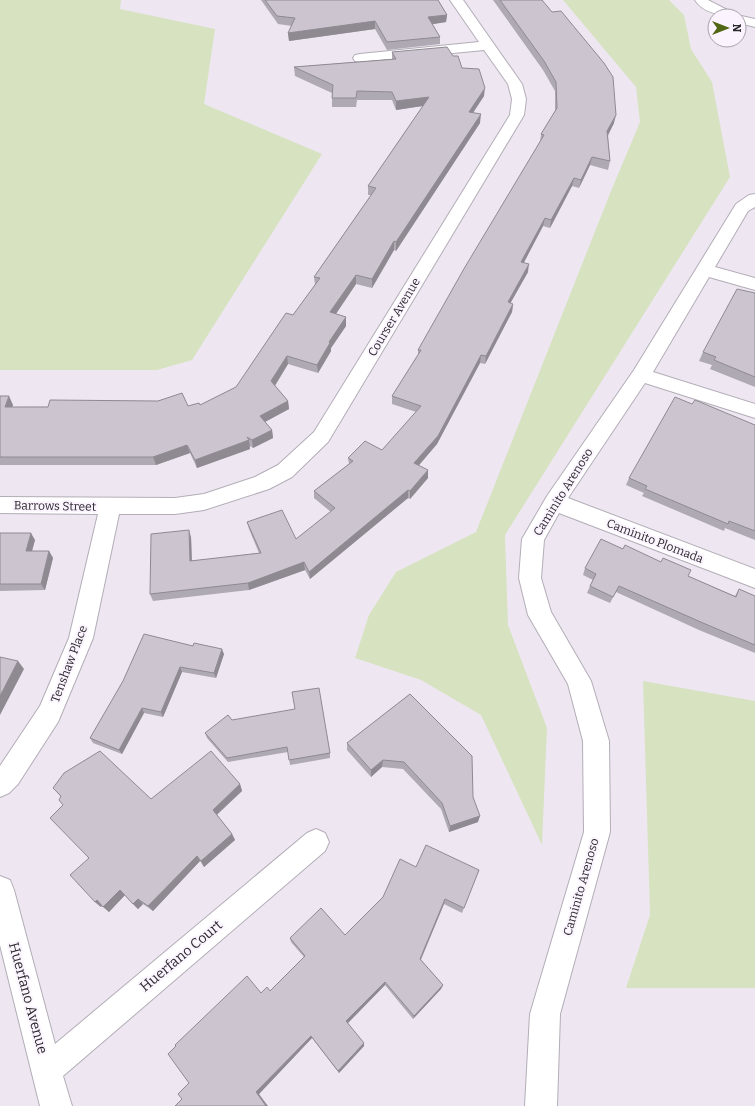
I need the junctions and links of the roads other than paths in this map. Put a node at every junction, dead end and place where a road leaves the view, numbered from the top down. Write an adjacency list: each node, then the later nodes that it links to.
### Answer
1 (456, 0): 4 (street, Courser Avenue)
2 (701, 0): 3 (street)
3 (716, 8)
4 (488, 45): 5 (street); 13 (street, Courser Avenue)
5 (360, 58)
6 (755, 199): 7 (street, Caminito Arenoso)
7 (705, 270): 8 (street); 9 (street, Caminito Arenoso)
8 (755, 284)
9 (641, 375): 10 (street); 11 (street, Caminito Arenoso)
10 (755, 412)
11 (554, 502): 14 (street, Caminito Plomada); 19 (street, Caminito Arenoso)
12 (0, 505): 13 (street, Barrows Street)
13 (110, 506): 15 (street, Tenshaw Place)
14 (755, 580)
15 (0, 784)
16 (316, 842): 18 (street, Huerfano Court)
17 (0, 890): 18 (street, Huerfano Avenue)
18 (47, 1070): 20 (street, Huerfano Avenue)
19 (541, 1104)
20 (56, 1106)

